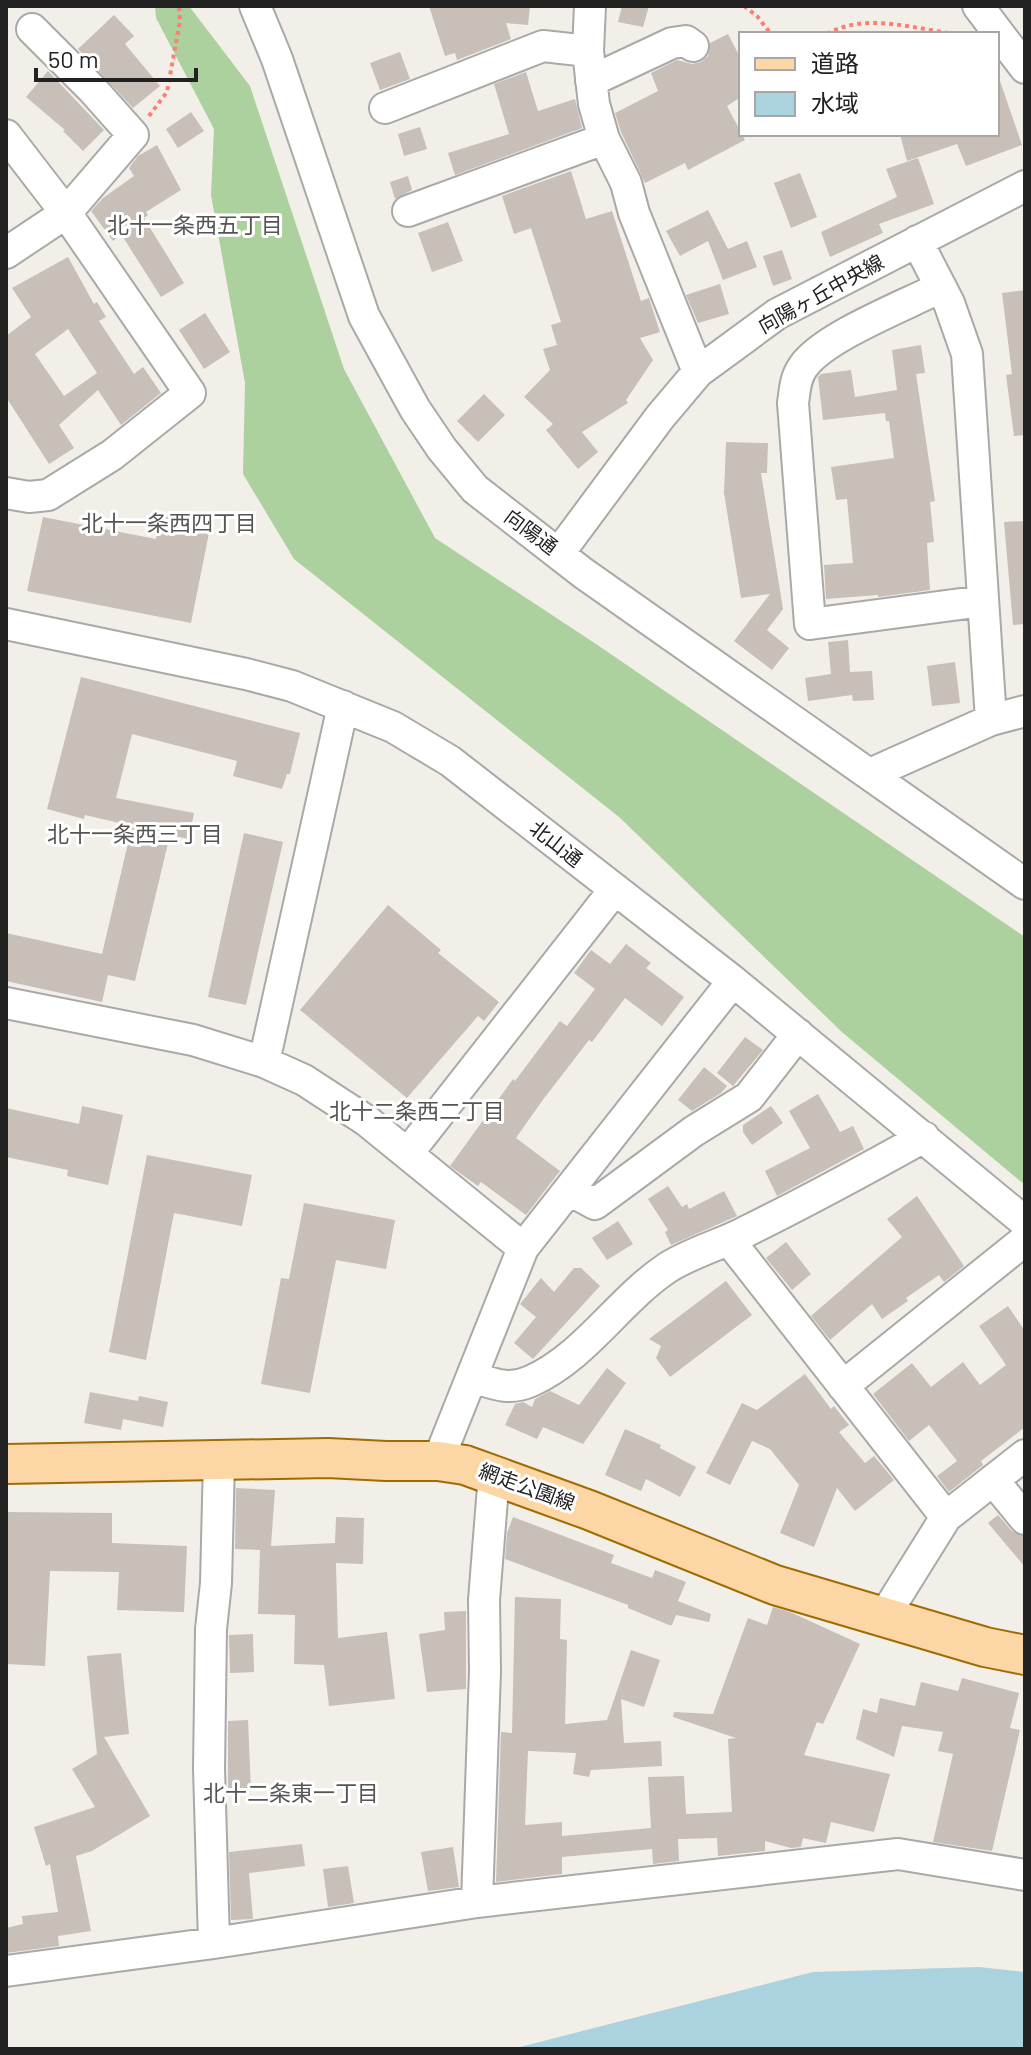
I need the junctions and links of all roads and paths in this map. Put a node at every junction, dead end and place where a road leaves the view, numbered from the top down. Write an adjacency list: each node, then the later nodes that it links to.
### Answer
1 (179, 6): 17 (path)
2 (255, 6): 27 (street, 向陽通)
3 (590, 6): 13 (street)
4 (744, 6): 7 (path)
5 (978, 6): 10 (street)
6 (32, 29): 17 (street)
7 (769, 32)
8 (831, 32): 9 (path)
9 (938, 32)
10 (998, 32)
11 (999, 34): 14 (street)
12 (693, 46): 13 (street)
13 (589, 66): 15 (street); 18 (street)
14 (1025, 68)
15 (385, 108)
16 (6, 135): 21 (street)
17 (133, 135): 21 (street)
18 (604, 139): 20 (street); 25 (street)
19 (1025, 186): 22 (street, 向陽ヶ丘中央線)
20 (408, 211)
21 (66, 213): 23 (street); 26 (street)
22 (917, 241): 24 (street); 25 (street, 向陽ヶ丘中央線)
23 (6, 253)
24 (941, 287): 28 (street); 28 (street)
25 (698, 372): 27 (street, 向陽ヶ丘中央線)
26 (6, 493)
27 (559, 553): 33 (street, 向陽通)
28 (983, 601): 32 (street)
29 (6, 624): 30 (street, 北山通)
30 (343, 706): 35 (street, 北山通); 39 (street)
31 (1025, 711): 32 (street)
32 (991, 720): 33 (street)
33 (870, 774): 34 (street, 向陽通)
34 (1017, 878)
35 (615, 889): 36 (street, 北山通); 41 (street)
36 (733, 981): 38 (street, 北山通); 42 (street)
37 (6, 1003): 39 (street)
38 (798, 1034): 40 (street, 北山通); 42 (street)
39 (264, 1062): 41 (street)
40 (924, 1137): 43 (street, 北山通); 44 (street)
41 (408, 1153): 46 (street)
42 (569, 1190): 46 (street)
43 (1025, 1222)
44 (729, 1240): 47 (street); 48 (street)
45 (1025, 1240): 48 (street)
46 (523, 1248): 47 (street)
47 (472, 1377): 51 (street)
48 (843, 1386): 55 (street)
49 (1025, 1455): 54 (street)
50 (219, 1460): 51 (main road, 網走公園線); 52 (main road, 網走公園線); 61 (street)
51 (438, 1461): 53 (main road, 網走公園線)
52 (6, 1464)
53 (494, 1474): 57 (main road, 網走公園線); 60 (street)
54 (993, 1480): 55 (street); 56 (street)
55 (946, 1517): 57 (street)
56 (1025, 1519)
57 (883, 1618): 58 (main road, 網走公園線)
58 (1025, 1655)
59 (1025, 1875): 60 (street)
60 (477, 1902): 61 (street)
61 (214, 1943): 62 (street)
62 (6, 1971)

